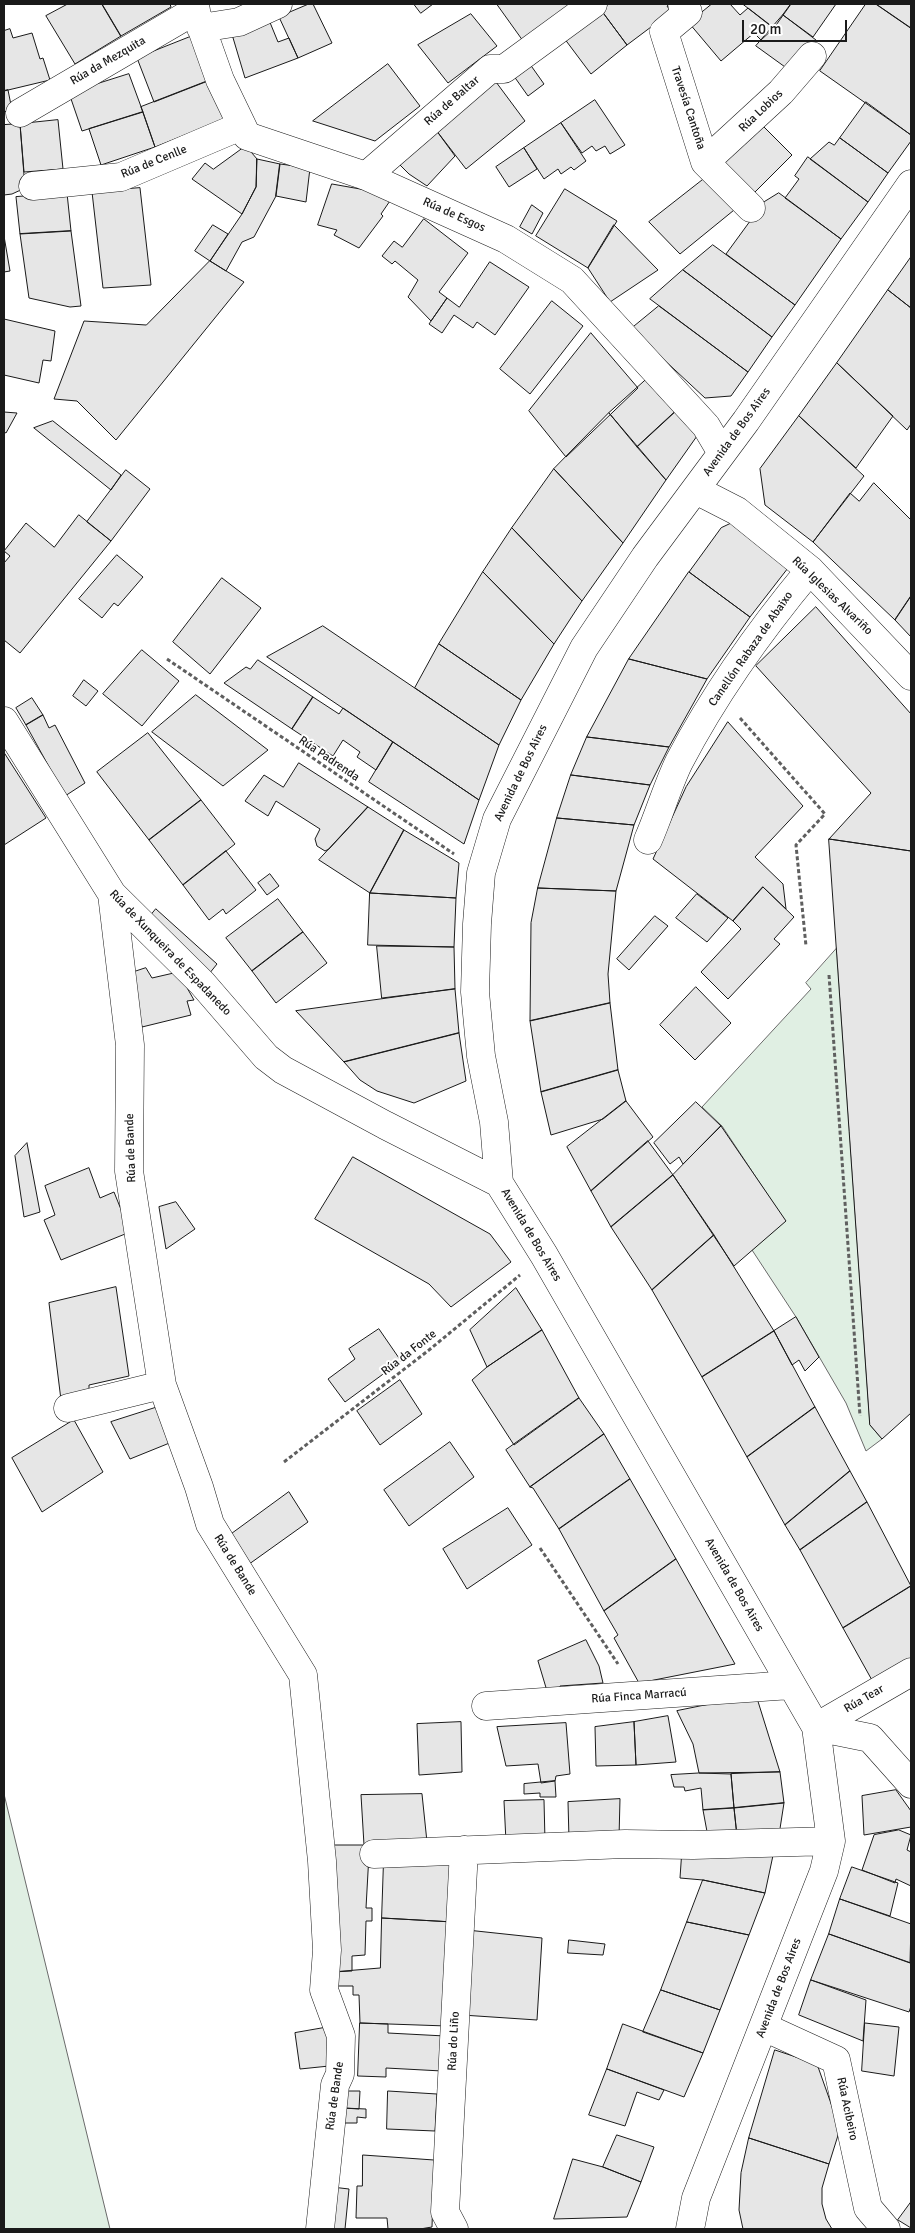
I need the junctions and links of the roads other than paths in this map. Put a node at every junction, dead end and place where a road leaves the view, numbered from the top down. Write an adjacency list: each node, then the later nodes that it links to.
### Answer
1 (278, 4): 4 (street)
2 (593, 4): 9 (street, Rúa de Baltar)
3 (688, 6): 8 (street, Travesía Cantoña)
4 (197, 14): 6 (street, Rúa da Mezquita); 7 (street)
5 (812, 56): 8 (street, Rúa Lobios)
6 (20, 113)
7 (241, 126): 9 (street, Rúa de Esgos); 11 (street, Rúa de Cenlle)
8 (705, 162): 12 (street, Travesía Cantoña)
9 (366, 176): 13 (street, Rúa de Esgos)
10 (911, 184): 13 (street, Avenida de Bos Aires)
11 (33, 186)
12 (751, 208)
13 (722, 453): 14 (street, Avenida de Bos Aires)
14 (696, 490): 15 (street, Rúa Iglesias Alvariño); 20 (street, Avenida de Bos Aires)
15 (810, 570): 16 (street, Rúa Iglesias Alvariño); 18 (street, Canellón Rabaza de Abaixo)
16 (911, 676)
17 (6, 729): 19 (street, Rúa de Xunqueira de Espadanedo)
18 (648, 840)
19 (112, 894): 20 (street, Rúa de Xunqueira de Espadanedo); 21 (street, Rúa de Bande)
20 (499, 1183): 24 (street, Avenida de Bos Aires)
21 (162, 1385): 22 (street); 32 (street, Rúa de Bande)
22 (68, 1408)
23 (911, 1672): 26 (street, Rúa Tear)
24 (791, 1685): 25 (street, Rúa Finca Marracú); 26 (street, Avenida de Bos Aires)
25 (486, 1706)
26 (816, 1727): 27 (street); 28 (street, Avenida de Bos Aires)
27 (911, 1784)
28 (831, 1841): 29 (street); 31 (street, Avenida de Bos Aires)
29 (464, 1850): 30 (street); 33 (street, Rúa do Liño)
30 (374, 1854)
31 (764, 2027): 34 (street, Avenida de Bos Aires); 35 (street, Rúa Acibeiro)
32 (320, 2229)
33 (454, 2229)
34 (690, 2229)
35 (886, 2229)

